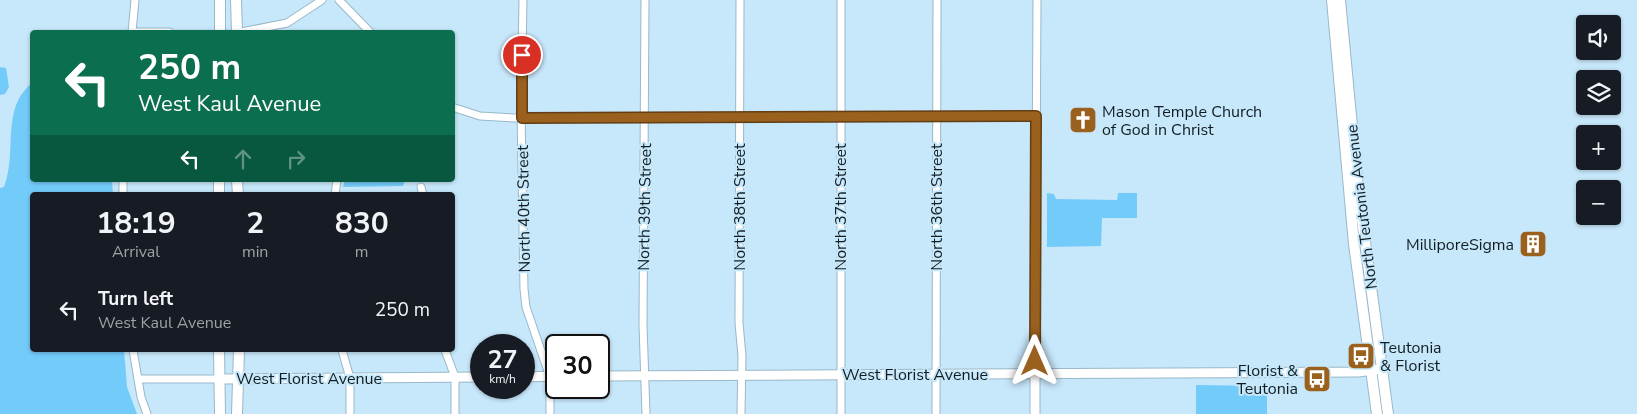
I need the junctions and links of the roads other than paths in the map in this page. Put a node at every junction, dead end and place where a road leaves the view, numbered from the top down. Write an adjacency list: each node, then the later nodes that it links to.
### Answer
1 (135, 0): 14 (street)
2 (220, 0): 15 (main road)
3 (236, 0): 16 (main road)
4 (322, 0): 17 (street)
5 (339, 0): 18 (street)
6 (523, 0): 24 (street, North 40th Street)
7 (645, 0): 25 (street, North 39th Street)
8 (740, 0): 21 (street, North 38th Street)
9 (841, 0): 22 (street, North 37th Street)
10 (937, 0): 20 (street, North 36th Street)
11 (1037, 0): 23 (street)
12 (1332, 0): 32 (main road, North Teutonia Avenue)
13 (1340, 0): 33 (main road, North Teutonia Avenue)
14 (132, 30)
15 (220, 30)
16 (237, 30)
17 (251, 30)
18 (368, 30)
19 (455, 108): 24 (street)
20 (936, 115): 22 (street); 23 (street); 35 (street, North 36th Street)
21 (740, 116): 22 (street); 25 (street); 37 (street, North 38th Street)
22 (840, 116): 34 (street, North 37th Street)
23 (1036, 116): 36 (street)
24 (522, 118): 25 (street); 31 (street, North 40th Street)
25 (645, 118): 39 (street, North 39th Street)
26 (134, 352): 44 (street)
27 (219, 352): 45 (main road)
28 (239, 352): 42 (main road)
29 (343, 352): 43 (street)
30 (446, 352): 40 (street)
31 (545, 356)
32 (1370, 370): 33 (street, West Florist Avenue); 36 (street, West Florist Avenue); 58 (main road, North Teutonia Avenue)
33 (1382, 370): 59 (main road, North Teutonia Avenue)
34 (841, 374): 35 (street, West Florist Avenue); 37 (street, West Florist Avenue); 55 (street, North 37th Street)
35 (935, 374): 36 (street, West Florist Avenue); 56 (street, North 36th Street)
36 (1035, 374): 57 (street)
37 (742, 375): 39 (street, West Florist Avenue); 54 (street, North 38th Street)
38 (610, 376): 39 (street, West Florist Avenue)
39 (646, 376): 53 (street, North 39th Street)
40 (454, 377): 41 (street, West Florist Avenue); 43 (street, West Florist Avenue); 51 (street)
41 (470, 377)
42 (239, 378): 43 (street, West Florist Avenue); 45 (street, West Florist Avenue); 49 (main road)
43 (350, 378): 50 (street)
44 (138, 379): 45 (street, West Florist Avenue); 47 (street)
45 (220, 379): 48 (main road)
46 (551, 399): 52 (street, North 40th Street)
47 (147, 414)
48 (220, 414)
49 (237, 414)
50 (350, 414)
51 (455, 414)
52 (550, 414)
53 (646, 414)
54 (741, 414)
55 (841, 414)
56 (936, 414)
57 (1035, 414)
58 (1377, 414)
59 (1388, 414)

